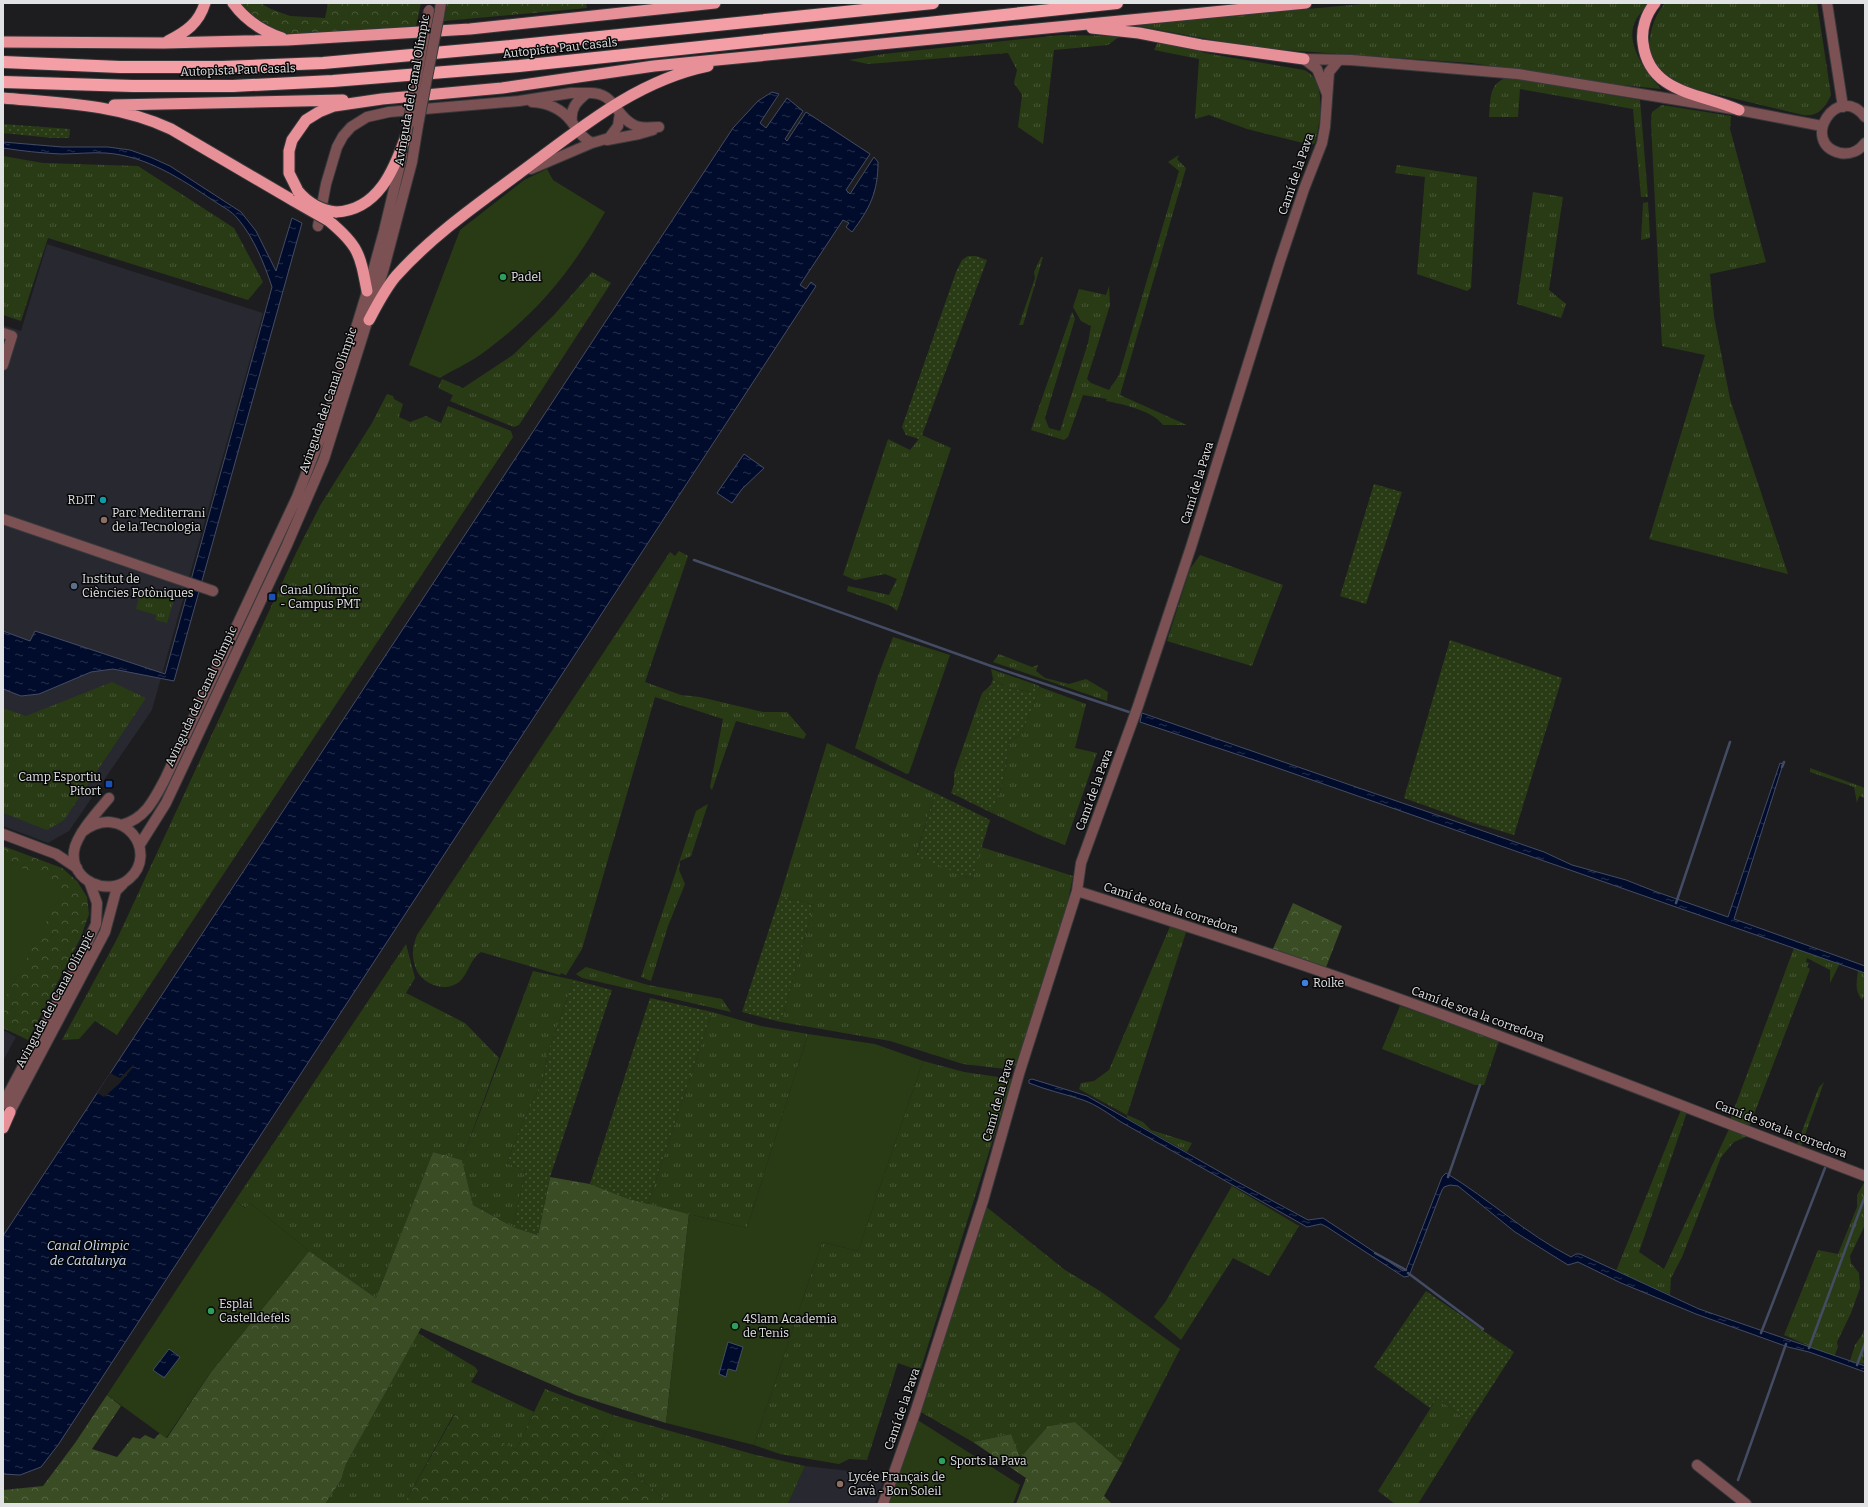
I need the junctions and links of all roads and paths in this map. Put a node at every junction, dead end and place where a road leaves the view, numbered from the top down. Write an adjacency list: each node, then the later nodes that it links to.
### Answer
1 (205, 3): 16 (highway)
2 (233, 3): 14 (highway)
3 (441, 3): 12 (street, Avinguda del Canal Olímpic)
4 (680, 3): 11 (highway)
5 (715, 3): 11 (highway)
6 (933, 3): 20 (highway, Autopista Pau Casals)
7 (1117, 3): 21 (highway, Autopista Pau Casals)
8 (1306, 3): 13 (highway)
9 (1655, 3): 30 (highway)
10 (1827, 3): 28 (street)
11 (668, 8): 14 (highway)
12 (433, 9): 34 (street, Avinguda del Canal Olímpic, bridge); 42 (street, Avinguda del Canal Olímpic, bridge)
13 (1068, 26): 17 (highway); 18 (highway)
14 (287, 40): 16 (highway)
15 (3, 42): 16 (highway)
16 (164, 43)
17 (757, 56): 25 (highway); 29 (highway)
18 (1304, 59): 19 (street); 22 (street)
19 (1343, 60): 22 (street, Camí de la Pava); 30 (street)
20 (3, 62)
21 (3, 82)
22 (1327, 90): 56 (street, Camí de la Pava)
23 (587, 93): 26 (street); 29 (street); 32 (street)
24 (3, 98): 27 (highway)
25 (382, 99): 27 (highway); 39 (highway)
26 (519, 101): 32 (street); 40 (street)
27 (94, 106): 39 (highway)
28 (1843, 107): 31 (street); 33 (street)
29 (617, 109): 32 (highway); 35 (street); 35 (street)
30 (1739, 110): 33 (street)
31 (1865, 117)
32 (574, 126): 36 (street); 38 (highway)
33 (1822, 126): 37 (street)
34 (406, 136): 39 (highway, bridge); 41 (street, Avinguda del Canal Olímpic)
35 (604, 141): 36 (street)
36 (592, 143): 38 (street)
37 (1865, 143)
38 (518, 175): 42 (highway)
39 (296, 196): 41 (highway, bridge)
40 (318, 226)
41 (367, 291): 47 (street, Avinguda del Canal Olímpic)
42 (369, 320): 51 (street, Avinguda del Canal Olímpic)
43 (8, 335): 44 (street)
44 (3, 365)
45 (3, 519): 46 (street)
46 (210, 589)
47 (117, 824): 48 (street); 48 (street); 51 (street)
48 (82, 832): 50 (street)
49 (3, 834): 52 (street)
50 (75, 846): 52 (street); 53 (street)
51 (139, 846): 55 (street)
52 (56, 854): 53 (street)
53 (77, 868): 54 (street)
54 (89, 881): 55 (street); 57 (street, Avinguda del Canal Olímpic)
55 (124, 884): 57 (street, Avinguda del Canal Olímpic)
56 (1077, 891): 60 (street, Camí de sota la corredora); 62 (street, Camí de la Pava)
57 (7, 1108): 58 (street, Avinguda del Canal Olímpic); 59 (highway)
58 (3, 1124)
59 (3, 1128)
60 (1865, 1176)
61 (1697, 1466): 63 (street)
62 (883, 1504)
63 (1746, 1504)

